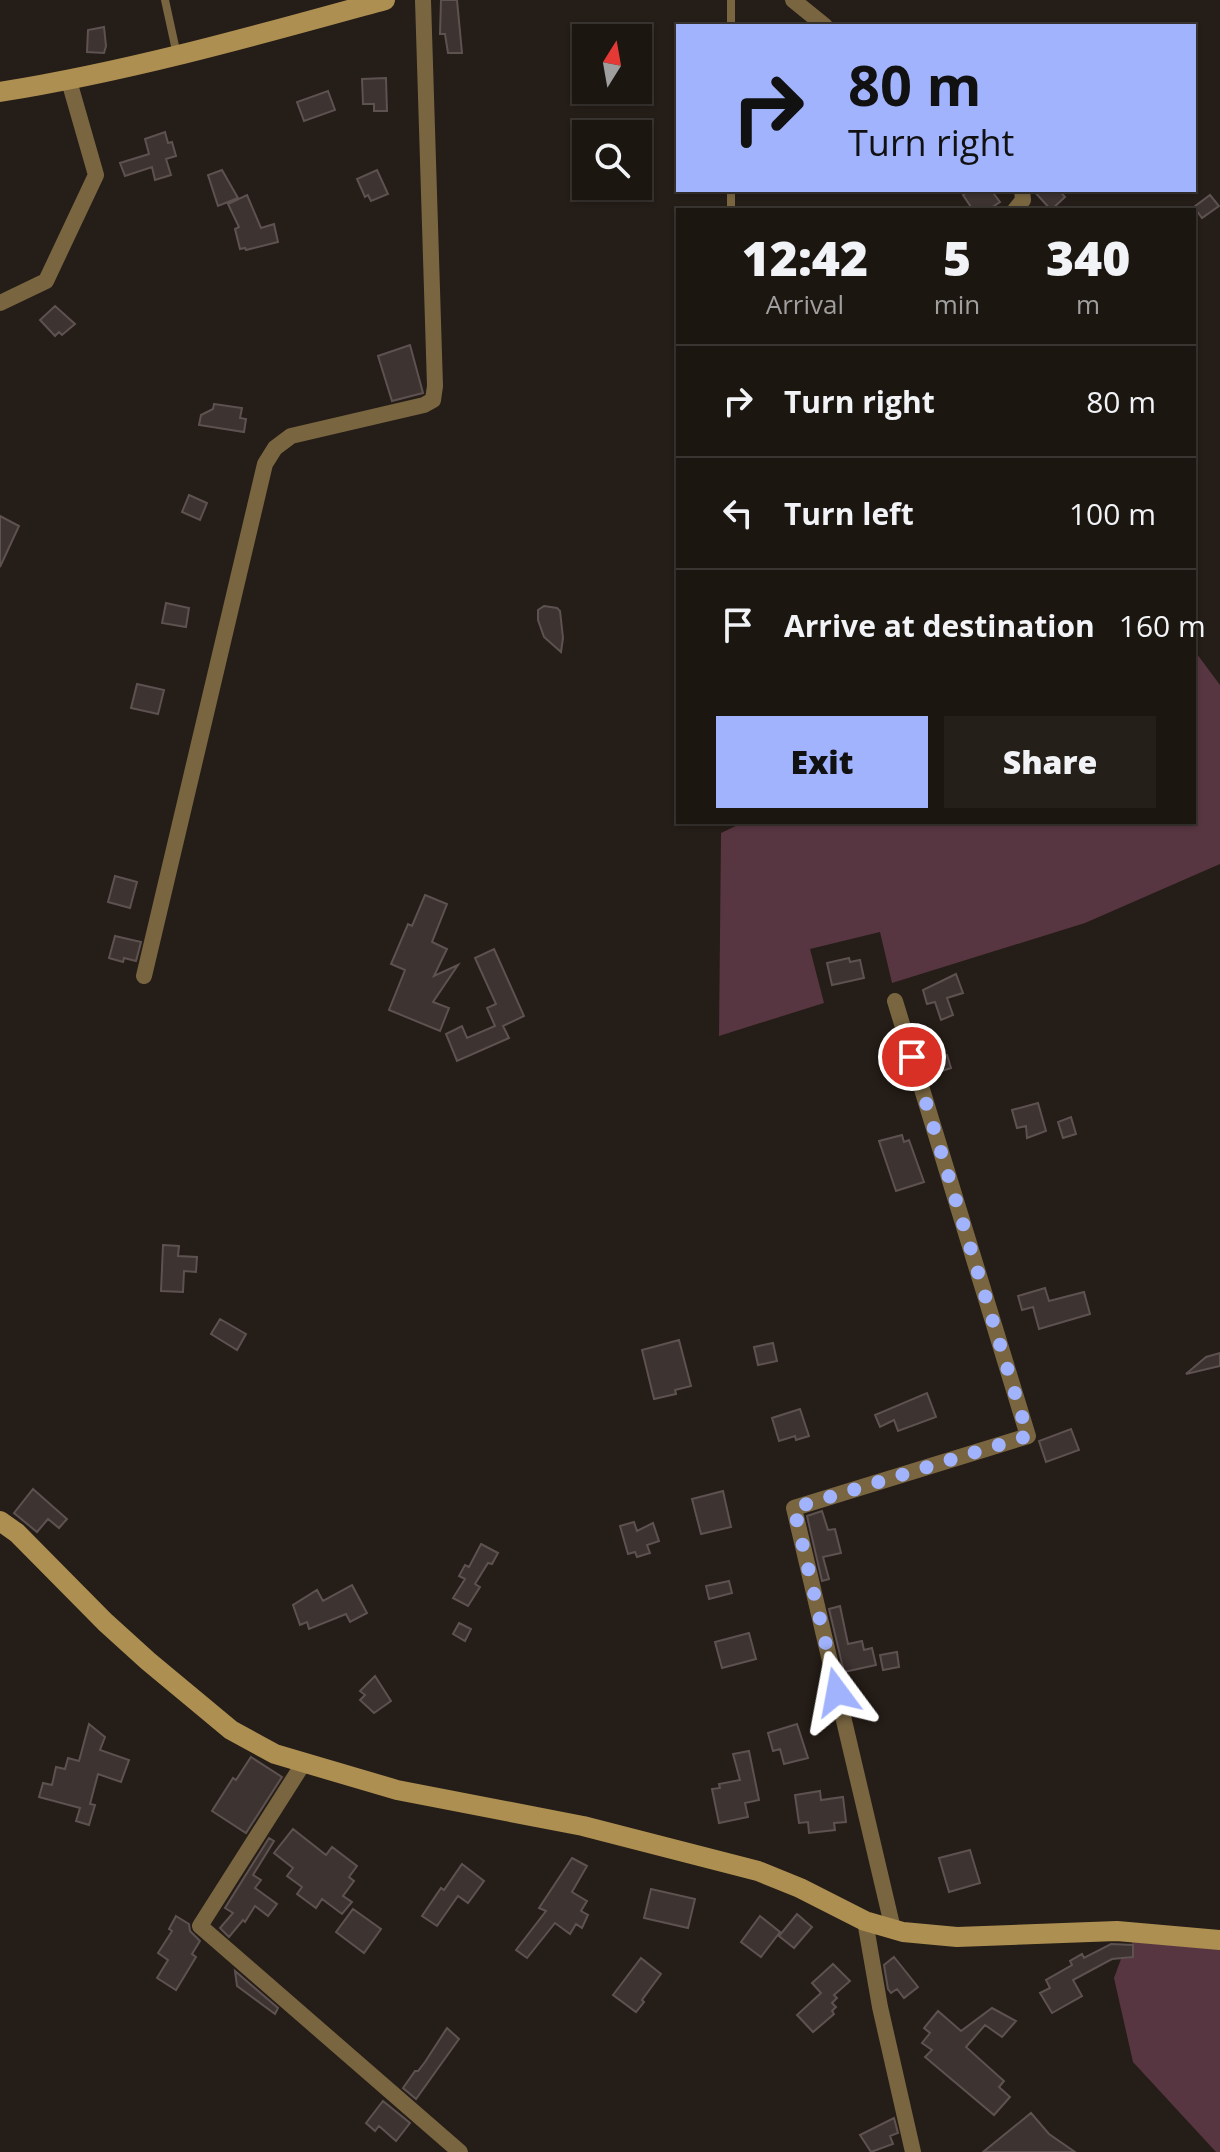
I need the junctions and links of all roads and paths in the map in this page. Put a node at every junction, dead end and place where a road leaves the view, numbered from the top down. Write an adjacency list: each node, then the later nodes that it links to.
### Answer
1 (165, 0): 8 (lane)
2 (385, 0): 8 (main road)
3 (423, 0): 12 (street)
4 (731, 0): 6 (lane)
5 (793, 0): 7 (street)
6 (731, 24)
7 (823, 24)
8 (177, 56): 9 (main road)
9 (69, 81): 10 (main road); 11 (street)
10 (0, 92)
11 (0, 303)
12 (144, 976)
13 (895, 1001): 17 (street)
14 (0, 1521): 15 (main road)
15 (303, 1764): 16 (main road); 19 (street)
16 (865, 1921): 17 (main road); 20 (street)
17 (893, 1929): 18 (main road)
18 (1220, 1940)
19 (460, 2152)
20 (913, 2152)

